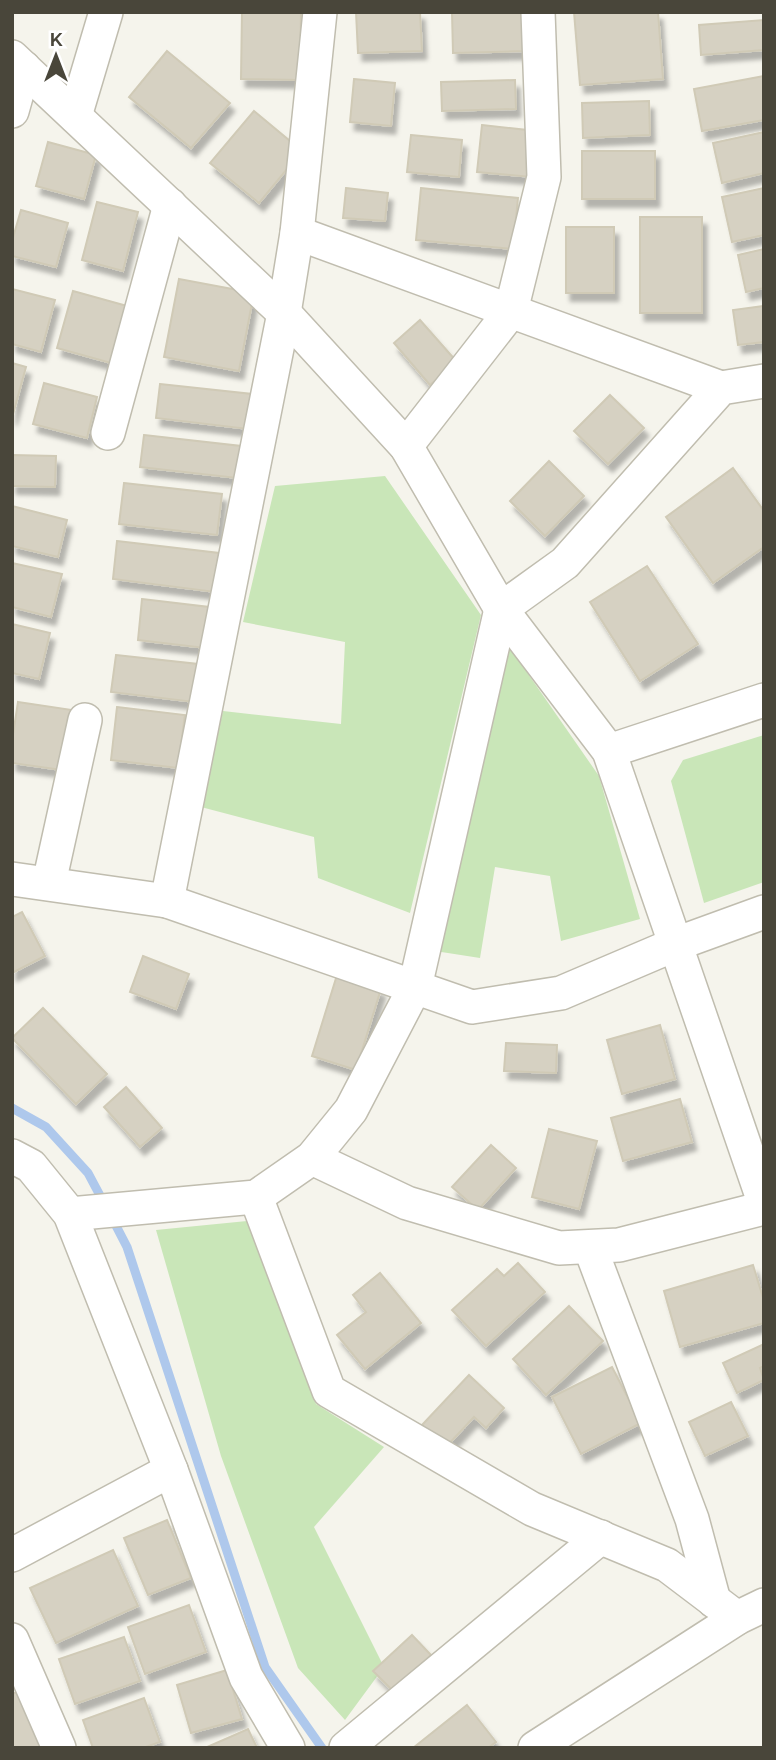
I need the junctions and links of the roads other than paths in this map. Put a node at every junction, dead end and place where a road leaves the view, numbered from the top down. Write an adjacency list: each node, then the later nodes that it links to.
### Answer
1 (106, 12): 6 (street)
2 (320, 12): 8 (street)
3 (538, 12): 9 (street)
4 (18, 62): 5 (street); 6 (street)
5 (12, 111)
6 (75, 116): 7 (street)
7 (170, 205): 10 (street); 13 (street)
8 (297, 233): 9 (street); 10 (street)
9 (512, 311): 12 (street); 14 (street)
10 (284, 313): 14 (street); 21 (street)
11 (764, 381): 12 (street)
12 (721, 388): 15 (street)
13 (108, 433)
14 (406, 446): 15 (street)
15 (501, 609): 18 (street); 24 (street)
16 (764, 699): 18 (street)
17 (85, 720): 20 (street)
18 (609, 751): 23 (street)
19 (12, 880): 20 (street)
20 (49, 883): 21 (street)
21 (167, 901): 24 (street)
22 (764, 912): 23 (street)
23 (676, 944): 24 (street); 28 (street)
24 (415, 987): 26 (street)
25 (12, 1156): 30 (street)
26 (312, 1158): 27 (street); 31 (street)
27 (256, 1197): 30 (street); 33 (street)
28 (764, 1202)
29 (764, 1208): 31 (street)
30 (82, 1214): 32 (street)
31 (590, 1247): 35 (street)
32 (171, 1471): 34 (street); 39 (street)
33 (601, 1537): 35 (street); 37 (street)
34 (13, 1554)
35 (738, 1608): 40 (street)
36 (12, 1640): 38 (street)
37 (347, 1747)
38 (59, 1748)
39 (288, 1748)
40 (535, 1748)

